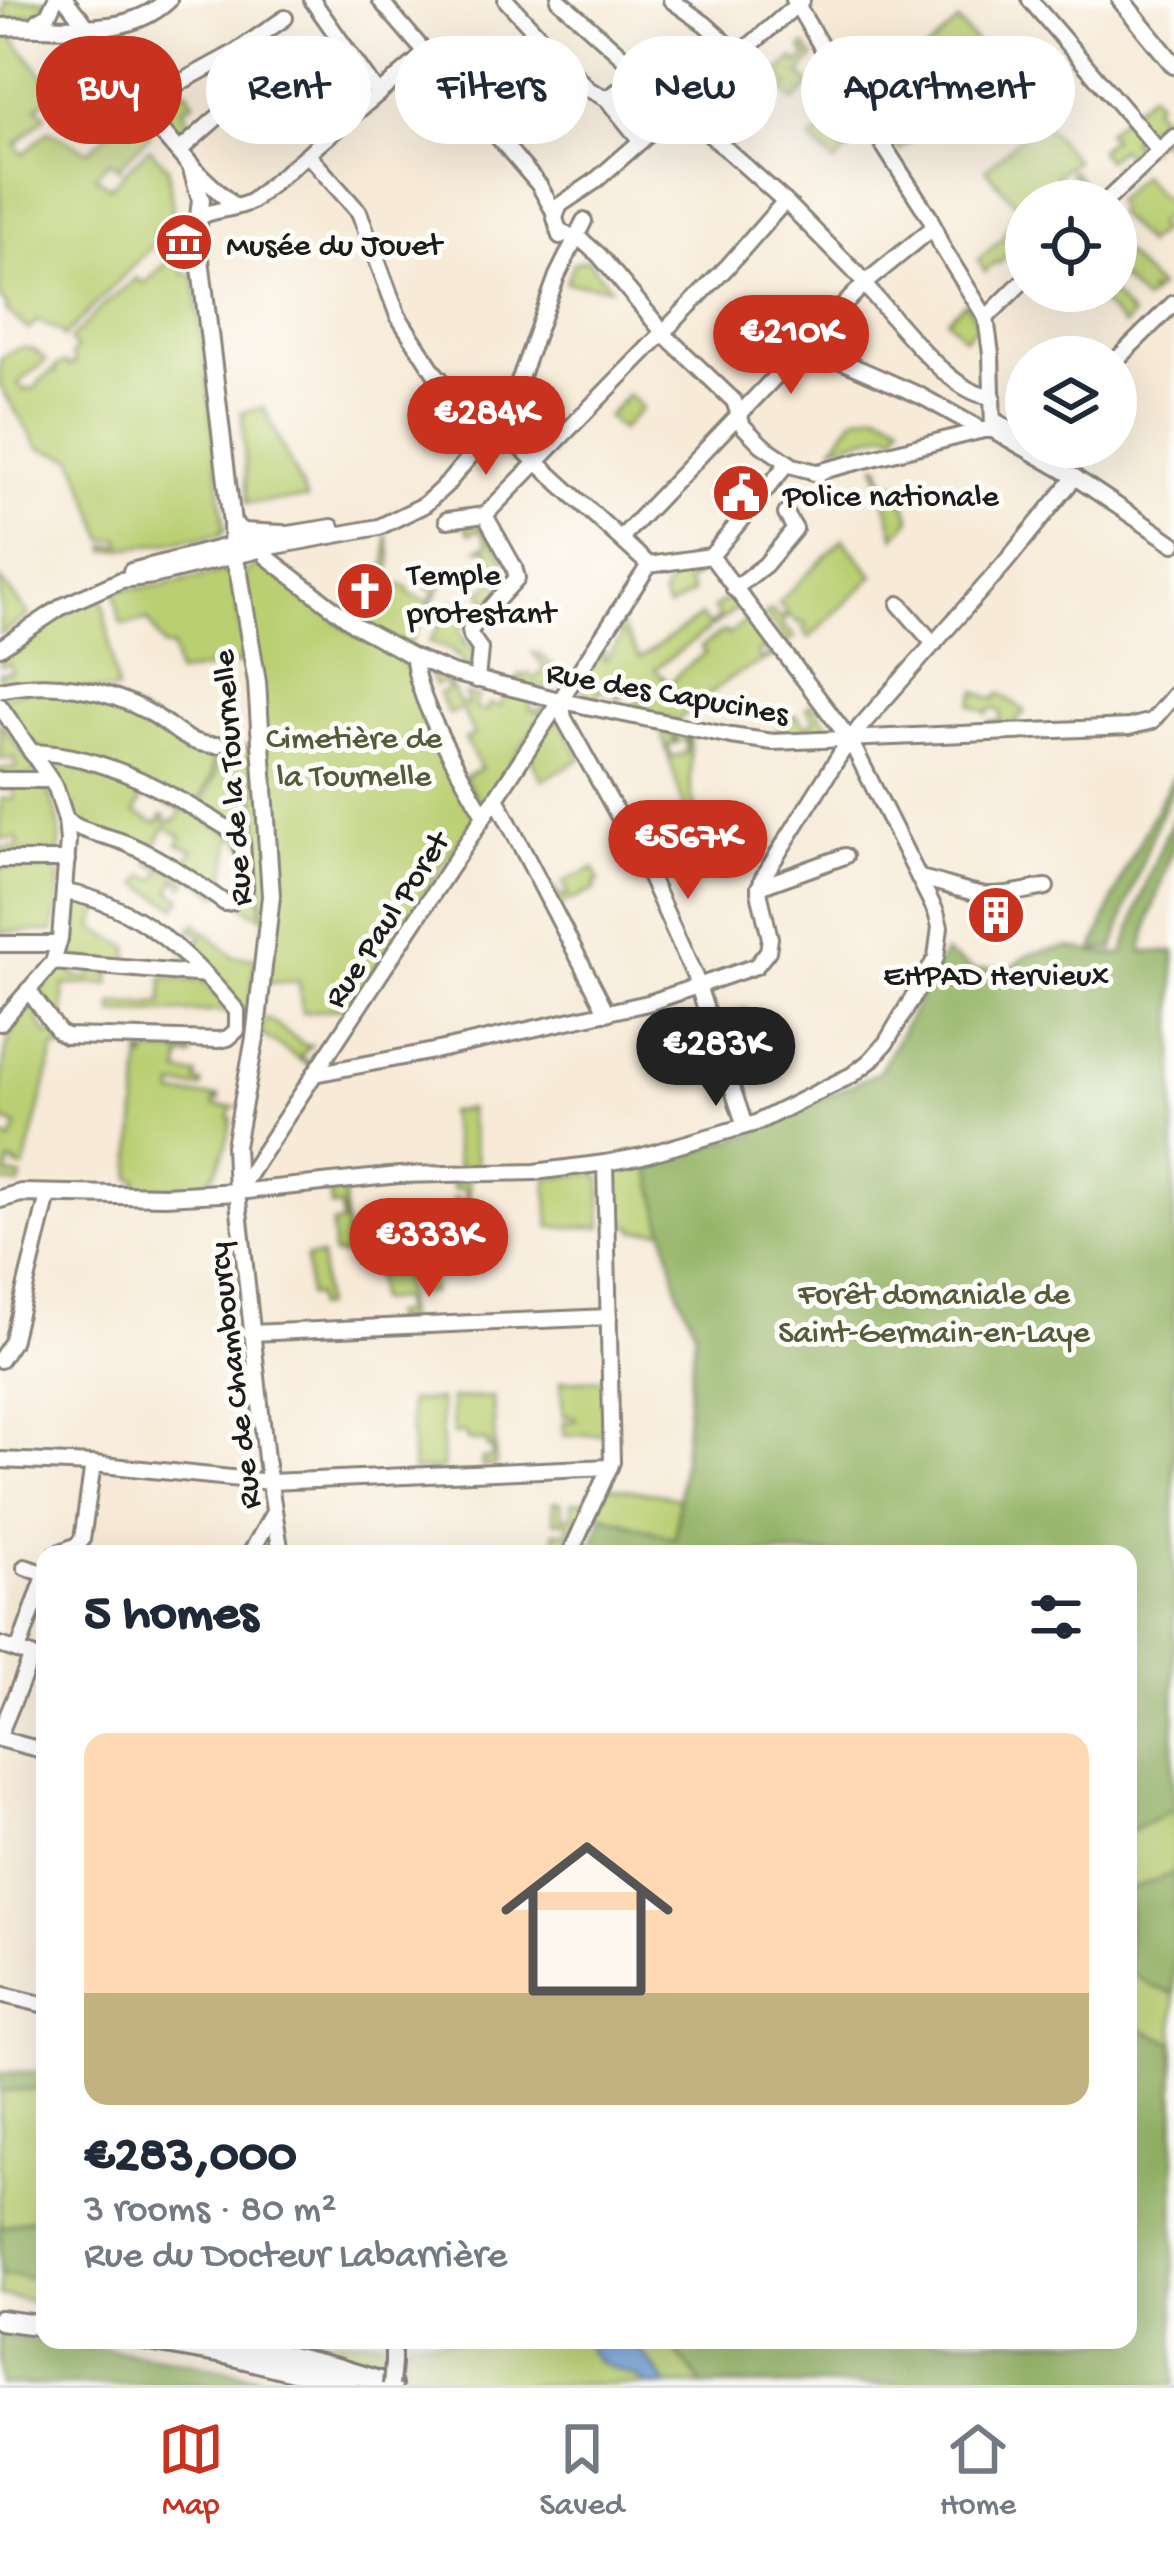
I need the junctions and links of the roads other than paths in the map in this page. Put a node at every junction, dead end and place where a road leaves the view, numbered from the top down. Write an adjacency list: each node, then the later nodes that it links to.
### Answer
1 (55, 0): 15 (street)
2 (66, 0): 14 (street)
3 (168, 0): 14 (main road); 16 (main road)
4 (312, 0): 20 (street); 27 (street)
5 (380, 0): 21 (street)
6 (506, 0): 28 (street)
7 (559, 0): 13 (street)
8 (585, 0): 13 (street)
9 (671, 0): 22 (street)
10 (1030, 0): 35 (street)
11 (1121, 0): 25 (main road)
12 (797, 2): 23 (street); 43 (street)
13 (572, 13): 24 (street)
14 (83, 22): 15 (main road); 16 (main road); 18 (main road)
15 (30, 23): 17 (main road)
16 (130, 23): 19 (main road)
17 (0, 27)
18 (93, 36)
19 (118, 36)
20 (259, 36)
21 (411, 36)
22 (718, 36)
23 (761, 36)
24 (612, 48)
25 (1174, 64)
26 (395, 79): 27 (street)
27 (378, 94): 36 (street)
28 (612, 107)
29 (206, 135): 37 (street)
30 (1174, 137): 35 (street)
31 (172, 144): 37 (main road)
32 (504, 144): 42 (street)
33 (638, 144): 42 (street)
34 (720, 144): 39 (street)
35 (1159, 151): 38 (street)
36 (308, 154): 41 (street); 56 (street)
37 (184, 158): 40 (main road, Rue de la Tournelle)
38 (1128, 180)
39 (784, 201): 47 (street); 51 (street)
40 (201, 205): 41 (street); 41 (street); 70 (main road, Rue de la Tournelle)
41 (235, 207)
42 (571, 219): 44 (street); 45 (street); 46 (street)
43 (934, 227): 47 (street); 50 (street)
44 (596, 253): 45 (street); 51 (street)
45 (566, 256): 46 (street)
46 (556, 276): 56 (street)
47 (865, 283): 53 (street); 54 (street)
48 (1005, 299): 50 (street)
49 (1174, 303): 52 (street)
50 (986, 318): 54 (street)
51 (661, 328): 55 (street); 59 (street)
52 (1137, 339)
53 (807, 346): 55 (street); 57 (street)
54 (986, 396): 57 (street)
55 (740, 414): 60 (street); 68 (street)
56 (496, 428): 59 (street); 64 (street)
57 (982, 428): 58 (street); 60 (street)
58 (1005, 437)
59 (537, 463): 65 (street); 68 (street)
60 (785, 467): 71 (street)
61 (1067, 468): 62 (street)
62 (1074, 476): 69 (street); 76 (street)
63 (786, 514): 73 (street)
64 (407, 515): 67 (street); 70 (street)
65 (485, 515): 66 (street); 78 (street)
66 (447, 520)
67 (282, 535): 70 (street); 70 (main road)
68 (621, 538): 72 (street)
69 (1174, 544)
70 (242, 546): 75 (street); 77 (street, Rue des Capucines); 108 (main road, Rue de la Tournelle)
71 (711, 556): 72 (street); 73 (street)
72 (649, 565): 81 (street, Rue Paul Poret)
73 (734, 589): 83 (street)
74 (899, 604): 76 (street)
75 (0, 644)
76 (934, 644): 83 (street)
77 (414, 657): 78 (street, Rue des Capucines); 89 (street)
78 (477, 680): 81 (street, Rue des Capucines)
79 (0, 690): 84 (street)
80 (1174, 695): 83 (street, Rue des Capucines)
81 (561, 700): 83 (street, Rue des Capucines); 88 (street, Rue Paul Poret); 102 (street)
82 (0, 706): 85 (street)
83 (850, 740): 94 (street); 95 (street)
84 (218, 745)
85 (31, 752): 87 (street); 90 (street)
86 (0, 780): 87 (street)
87 (48, 780): 90 (street)
88 (496, 798): 89 (street, Rue Paul Poret); 104 (street)
89 (484, 815): 106 (street, Rue Paul Poret)
90 (66, 820): 93 (street)
91 (845, 856): 95 (street)
92 (0, 860): 93 (street)
93 (68, 860): 97 (street)
94 (919, 878): 96 (street); 107 (street)
95 (759, 886): 102 (street)
96 (1046, 887)
97 (65, 892): 99 (street); 101 (street)
98 (0, 944): 99 (street)
99 (58, 944): 100 (street)
100 (53, 962): 101 (street); 103 (street)
101 (206, 975): 103 (street)
102 (698, 985): 104 (street); 107 (street)
103 (28, 990): 105 (street)
104 (607, 1013): 106 (street)
105 (0, 1023)
106 (314, 1074): 108 (street, Rue Paul Poret)
107 (745, 1126): 109 (street)
108 (241, 1159): 111 (main road, Rue de la Tournelle); 114 (main road)
109 (605, 1163): 111 (street); 116 (street)
110 (0, 1188): 112 (street)
111 (237, 1192): 114 (main road); 117 (street, Rue de Chambourcy)
112 (21, 1193): 113 (main road); 115 (main road)
113 (48, 1195): 114 (main road); 118 (street)
114 (176, 1195)
115 (0, 1199)
116 (609, 1317): 117 (street); 121 (street)
117 (251, 1333): 122 (street, Rue de Chambourcy)
118 (0, 1360)
119 (0, 1460): 120 (street)
120 (93, 1465): 122 (street); 124 (street)
121 (610, 1467): 122 (street); 127 (street)
122 (269, 1482): 123 (street, Rue de Chambourcy)
123 (274, 1512): 125 (street); 126 (street, Rue de Chambourcy)
124 (73, 1545)
125 (255, 1545)
126 (280, 1545)
127 (574, 1545)
128 (25, 1567): 129 (street)
129 (36, 1571)
130 (36, 1599): 132 (street)
131 (0, 1645): 132 (street)
132 (17, 1651): 133 (street)
133 (0, 1736): 134 (street)
134 (36, 1748)
135 (0, 1994): 136 (street)
136 (36, 2003)
137 (0, 2308): 138 (highway)
138 (36, 2313)
139 (0, 2320): 140 (highway)
140 (36, 2325)
141 (157, 2349): 145 (highway)
142 (194, 2349): 146 (highway)
143 (257, 2349): 147 (highway)
144 (393, 2349): 147 (street, bridge)
145 (300, 2385)
146 (349, 2385)
147 (392, 2385)

